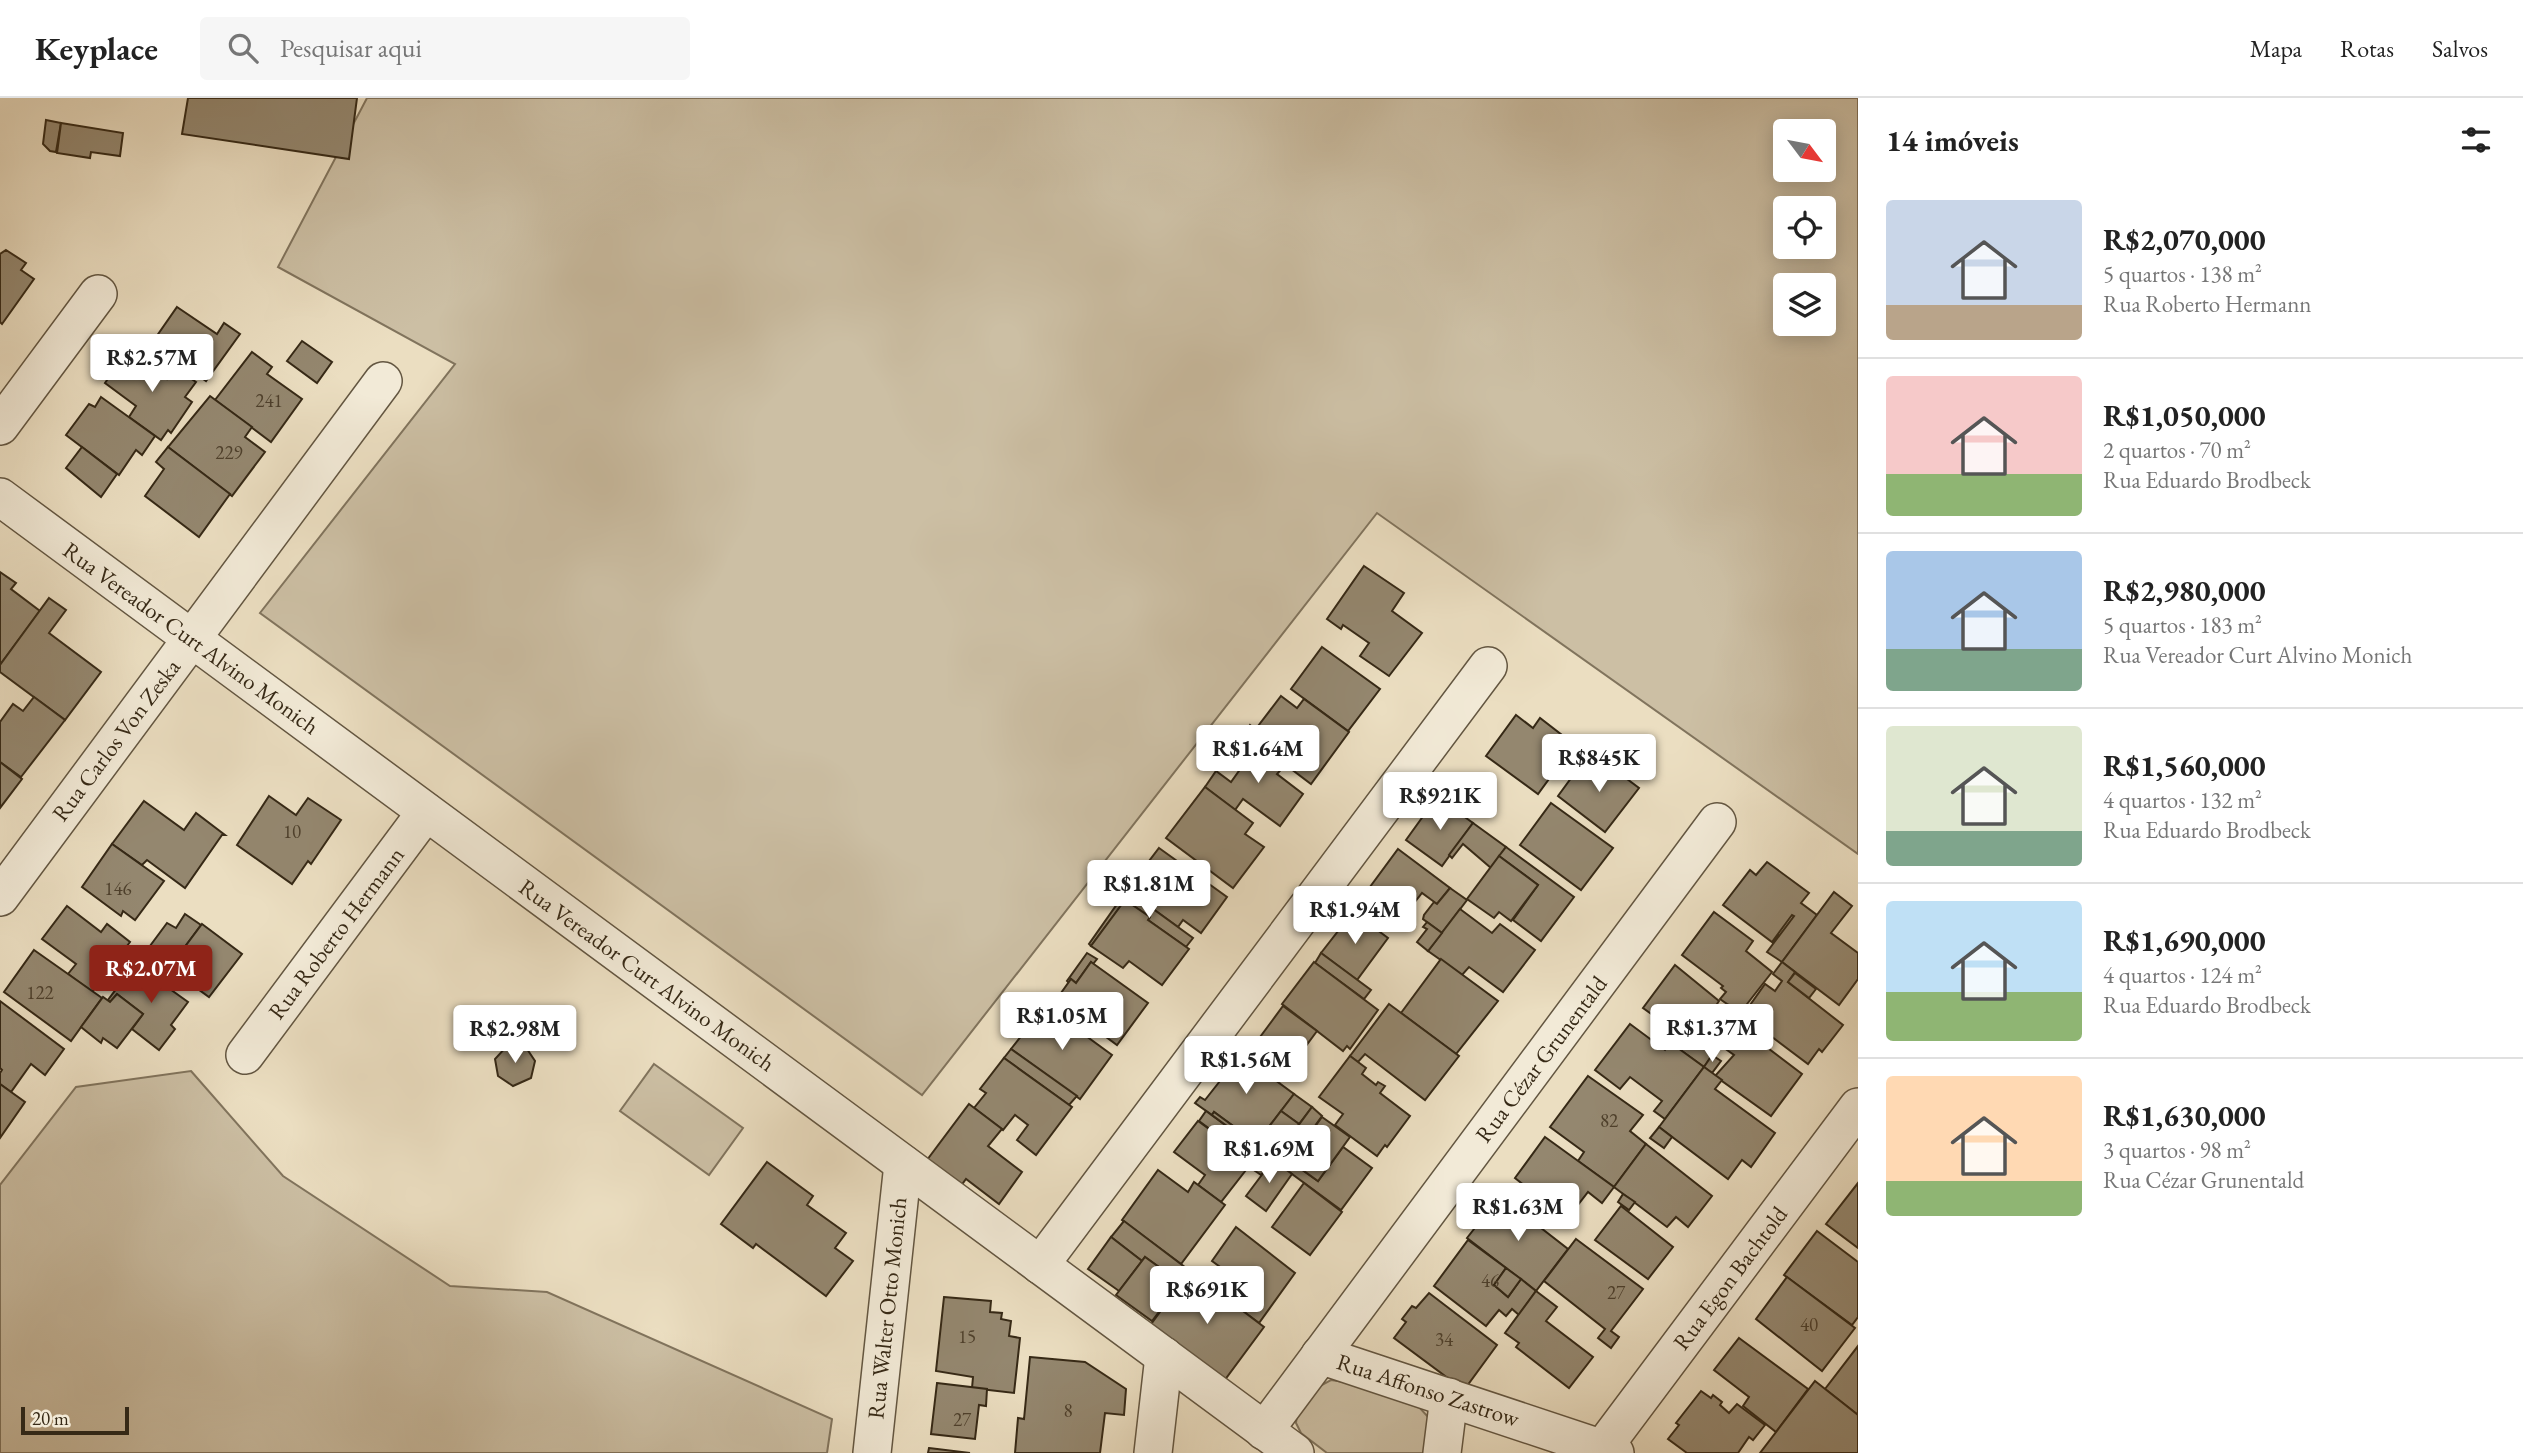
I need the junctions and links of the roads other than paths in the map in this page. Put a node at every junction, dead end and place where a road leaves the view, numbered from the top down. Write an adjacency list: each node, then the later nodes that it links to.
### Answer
1 (98, 294): 3 (street)
2 (383, 381): 5 (street, Rua Carlos Von Zeska)
3 (0, 426)
4 (0, 497): 5 (street, Rua Vereador Curt Alvino Monich)
5 (192, 639): 7 (street, Rua Vereador Curt Alvino Monich); 9 (street, Rua Carlos Von Zeska)
6 (1488, 666): 13 (street)
7 (426, 812): 10 (street, Rua Roberto Hermann); 12 (street, Rua Vereador Curt Alvino Monich)
8 (1717, 822): 14 (street, Rua Cézar Grunentald)
9 (0, 897)
10 (245, 1055)
11 (1858, 1107): 18 (street, Rua Egon Bachtold)
12 (903, 1164): 13 (street, Rua Vereador Curt Alvino Monich); 19 (street, Rua Walter Otto Monich)
13 (1040, 1265): 15 (street, Rua Vereador Curt Alvino Monich)
14 (1320, 1355): 16 (street, Rua Affonso Zastrow); 17 (street, Rua Cézar Grunentald)
15 (1164, 1356): 17 (street, Rua Vereador Curt Alvino Monich); 20 (street)
16 (1449, 1398): 18 (street, Rua Affonso Zastrow); 22 (street)
17 (1264, 1431): 21 (street, Rua Vereador Curt Alvino Monich)
18 (1609, 1451)
19 (872, 1453)
20 (1153, 1453)
21 (1295, 1453)
22 (1442, 1453)

